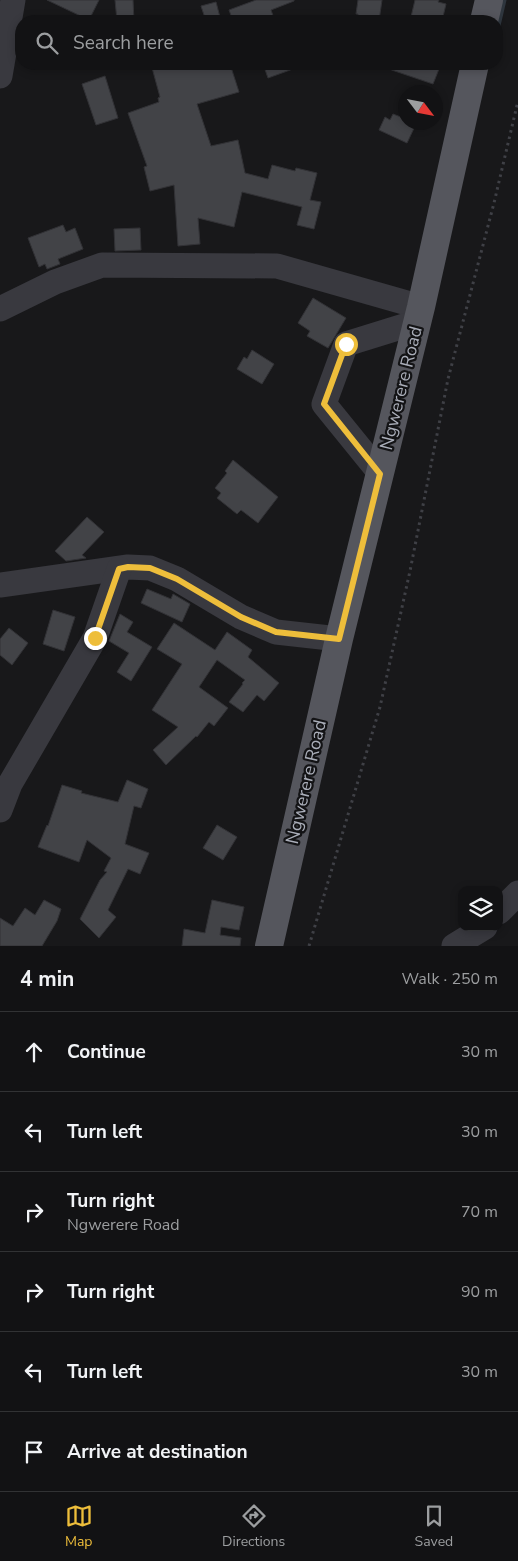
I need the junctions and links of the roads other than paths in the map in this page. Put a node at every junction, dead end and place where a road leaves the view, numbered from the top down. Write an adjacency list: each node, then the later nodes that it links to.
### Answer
1 (13, 0): 5 (street)
2 (489, 0): 3 (main road)
3 (485, 15)
4 (474, 70): 7 (main road, Ngwerere Road)
5 (0, 76)
6 (0, 309): 7 (street)
7 (419, 314): 8 (main road, Ngwerere Road); 8 (street)
8 (380, 474): 11 (main road, Ngwerere Road)
9 (119, 569): 10 (street); 11 (street); 12 (street)
10 (0, 584)
11 (339, 639): 18 (main road, Ngwerere Road)
12 (0, 810)
13 (518, 893): 14 (street)
14 (503, 908)
15 (518, 918): 16 (street)
16 (503, 923)
17 (482, 931): 19 (street)
18 (269, 946)
19 (454, 946)

